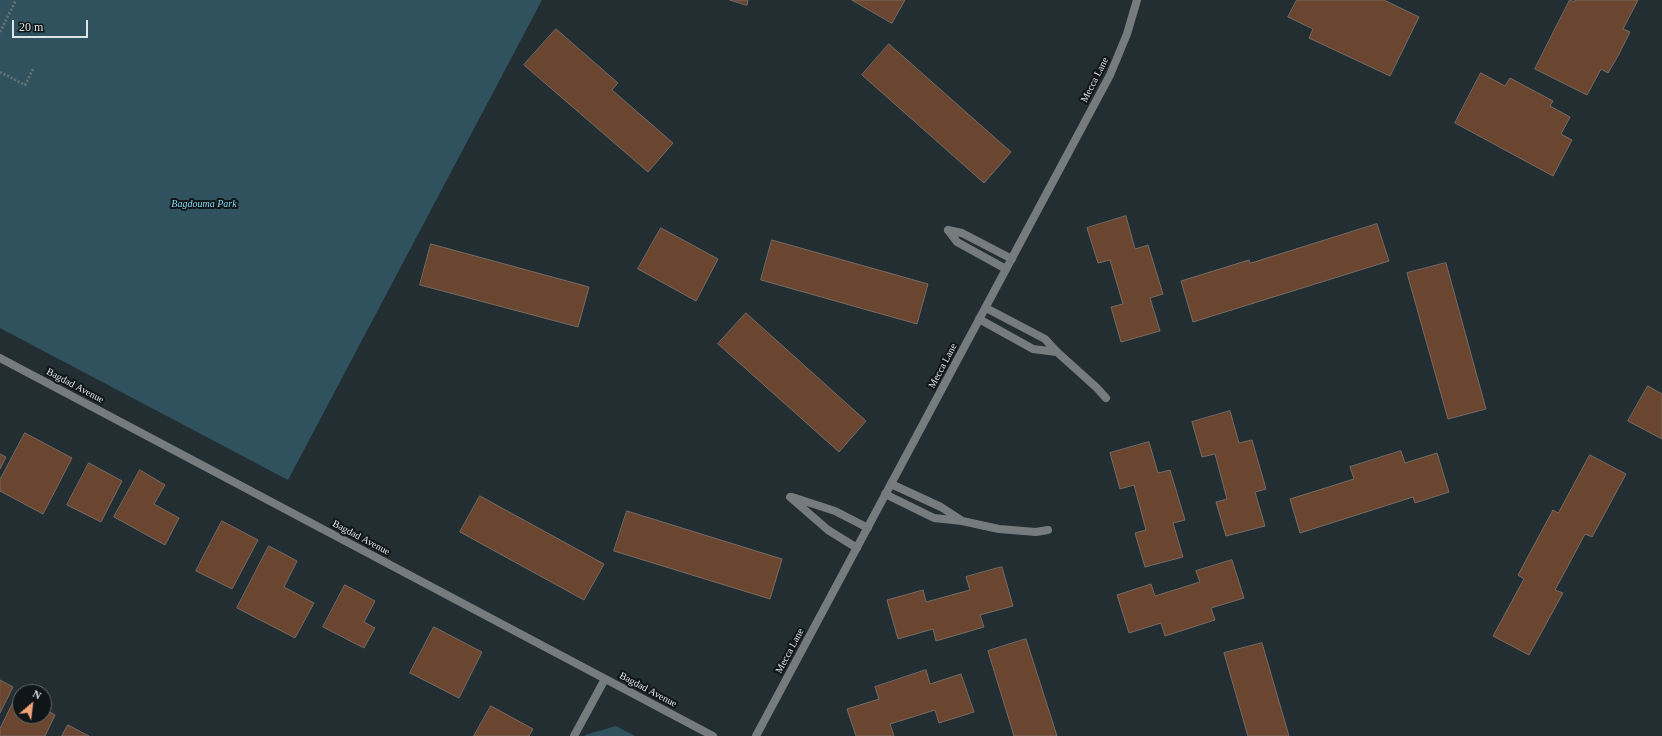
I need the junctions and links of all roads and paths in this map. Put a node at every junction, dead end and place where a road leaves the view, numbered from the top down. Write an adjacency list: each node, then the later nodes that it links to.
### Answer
1 (16, 0): 3 (path)
2 (1137, 0): 6 (street, Mecca Lane)
3 (0, 32)
4 (33, 69): 5 (path)
5 (0, 72)
6 (1012, 259): 7 (street, Mecca Lane); 7 (street)
7 (1006, 269): 8 (street, Mecca Lane)
8 (986, 308): 9 (street, Mecca Lane); 10 (street)
9 (979, 320): 10 (street); 13 (street, Mecca Lane)
10 (1057, 352): 12 (street)
11 (0, 358): 19 (street, Bagdad Avenue)
12 (1106, 398)
13 (891, 484): 14 (street, Mecca Lane); 15 (street)
14 (885, 494): 15 (street); 16 (street, Mecca Lane)
15 (962, 521): 17 (street)
16 (868, 528): 18 (street, Mecca Lane); 18 (street)
17 (1048, 530)
18 (857, 548): 22 (street, Mecca Lane)
19 (605, 679): 20 (street); 21 (street, Bagdad Avenue)
20 (574, 736)
21 (713, 736)
22 (756, 736)

